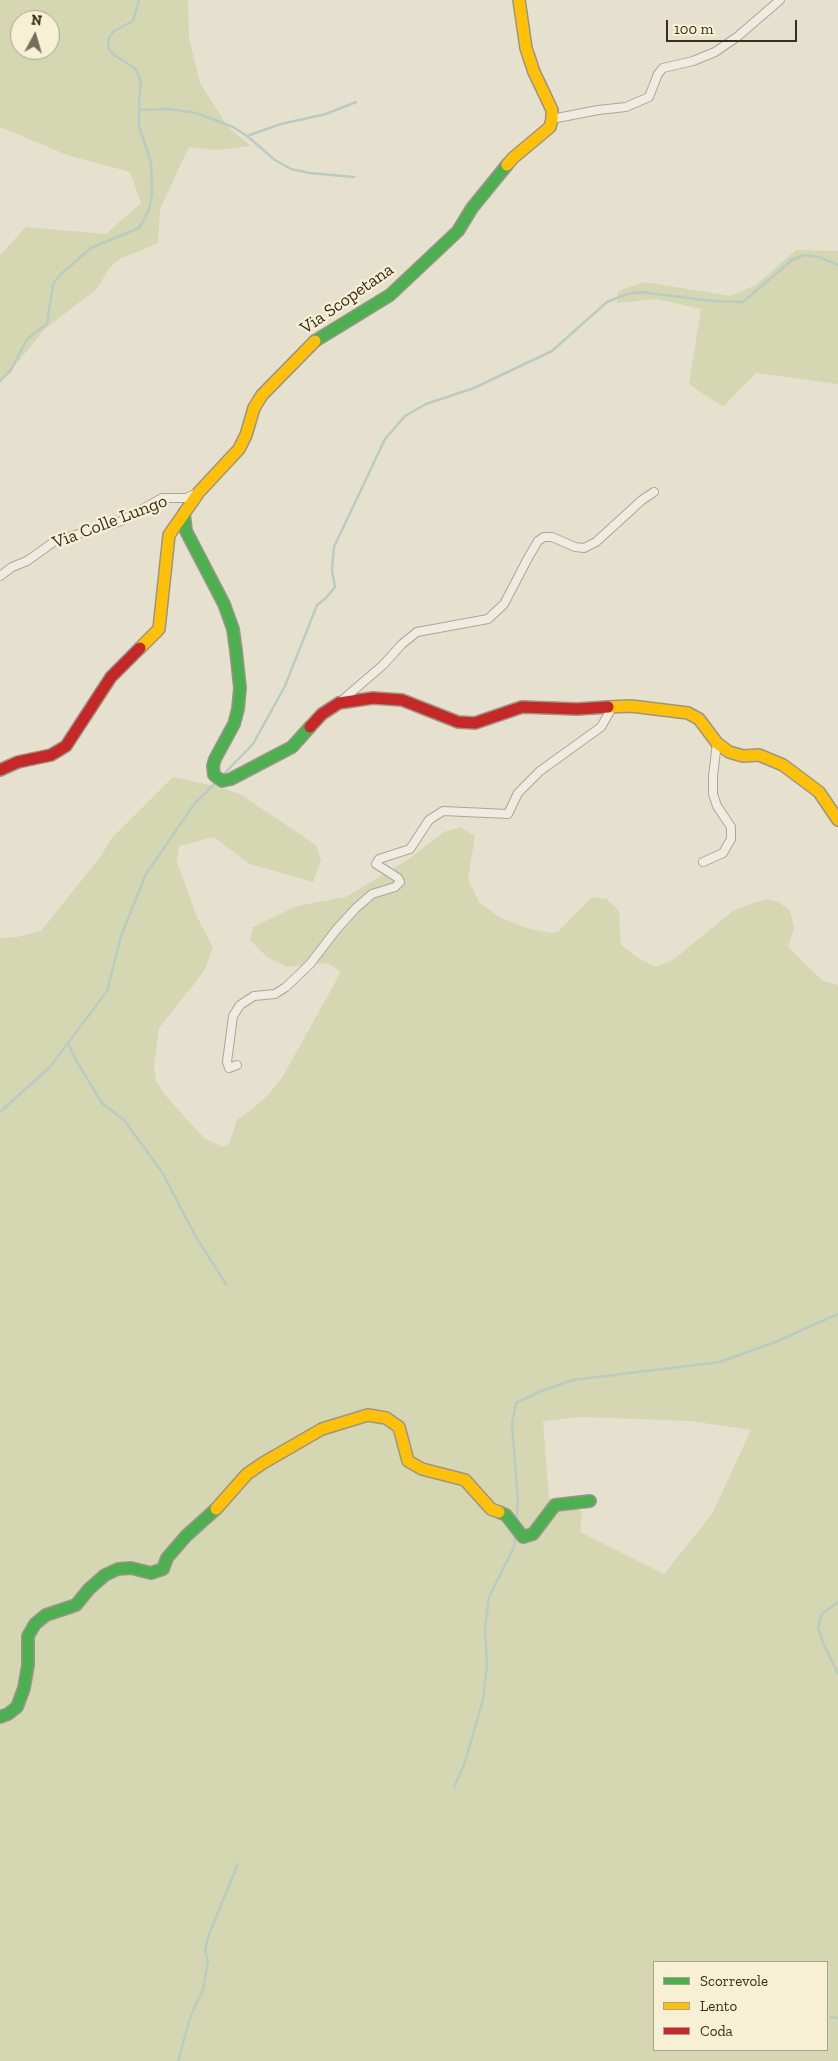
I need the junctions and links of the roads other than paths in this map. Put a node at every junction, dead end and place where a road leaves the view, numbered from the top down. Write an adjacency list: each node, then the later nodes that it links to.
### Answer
1 (518, 0): 3 (street)
2 (780, 0): 3 (street)
3 (552, 119): 4 (street, Via Scopetana)
4 (199, 492): 6 (street, Via Scopetana); 7 (street, Via Colle Lungo)
5 (654, 492): 8 (street)
6 (184, 513): 8 (street); 11 (street, Via Scopetana)
7 (0, 576)
8 (339, 703): 9 (street)
9 (613, 706): 10 (street); 14 (street)
10 (717, 743): 12 (street); 13 (street)
11 (0, 770)
12 (838, 820)
13 (703, 862)
14 (237, 1065)
15 (590, 1501): 16 (street)
16 (0, 1717)

